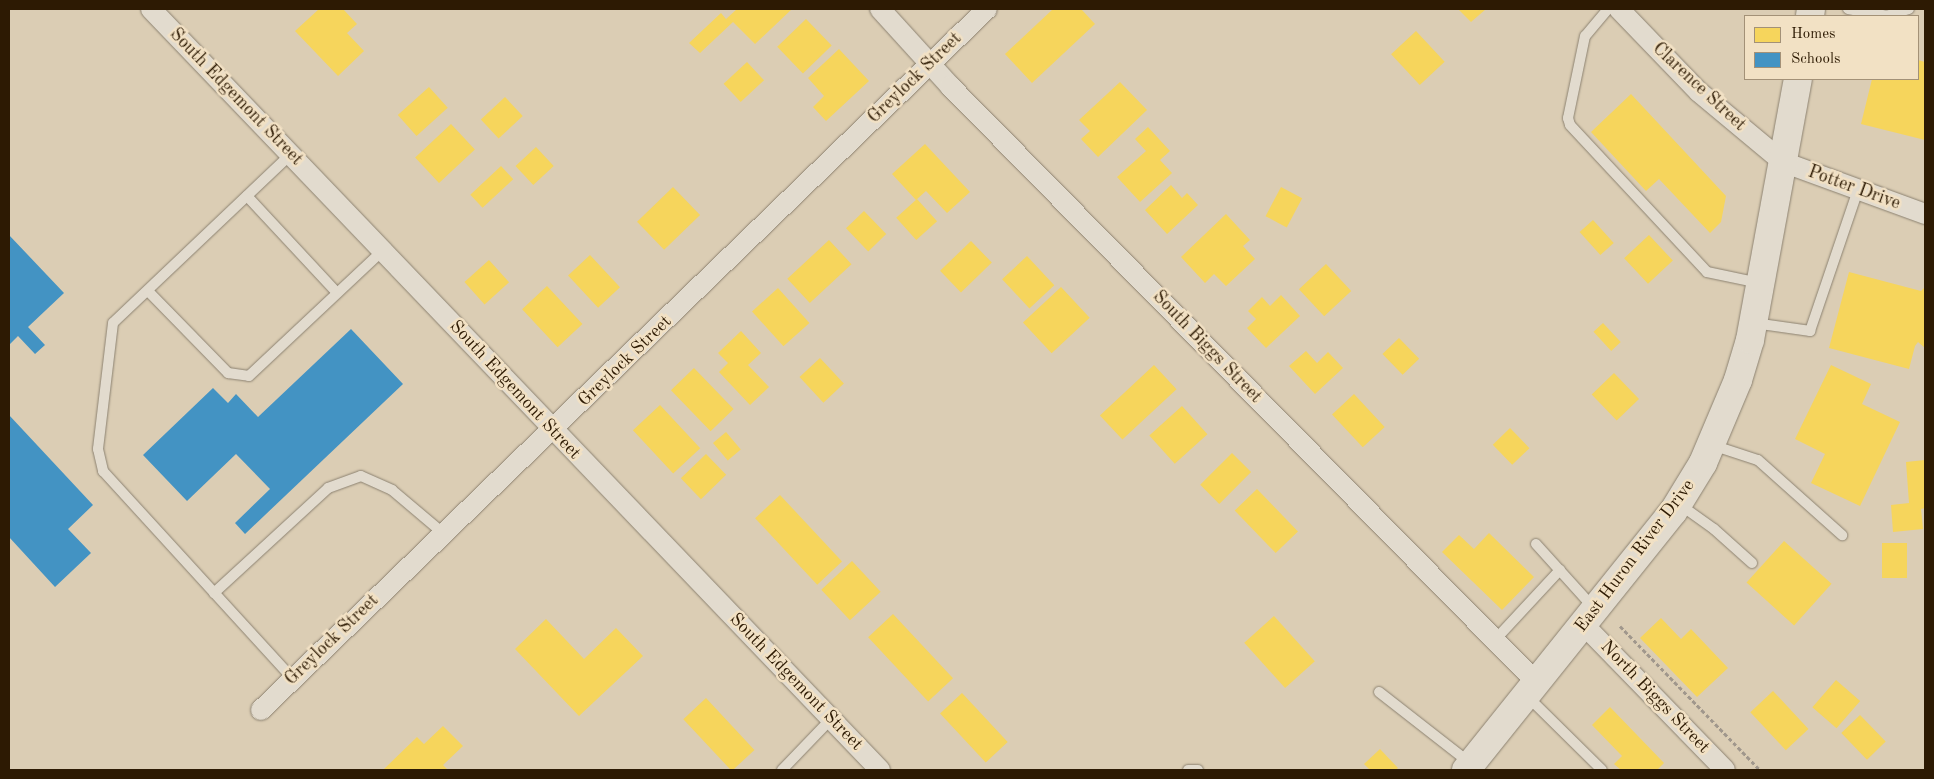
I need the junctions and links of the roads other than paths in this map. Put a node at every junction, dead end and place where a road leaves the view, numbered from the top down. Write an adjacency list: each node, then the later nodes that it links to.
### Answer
1 (151, 9): 12 (street, South Edgemont Street)
2 (880, 9): 10 (street, South Biggs Street)
3 (987, 9): 10 (street, Greylock Street)
4 (1608, 9): 18 (lane)
5 (1619, 9): 13 (street, Clarence Street)
6 (1848, 9): 8 (lane)
7 (1908, 9): 9 (lane)
8 (1881, 15)
9 (1889, 15)
10 (931, 63): 22 (street, Greylock Street); 32 (street, South Biggs Street)
11 (1798, 80): 13 (main road, East Huron River Drive)
12 (291, 154): 15 (lane); 17 (street, South Edgemont Street)
13 (1783, 162): 14 (street, Potter Drive); 18 (main road, East Huron River Drive)
14 (1858, 190): 16 (street, Potter Drive); 21 (lane)
15 (247, 196): 19 (lane); 20 (lane)
16 (1925, 214)
17 (383, 250): 20 (lane); 22 (street, South Edgemont Street)
18 (1761, 283): 21 (main road, East Huron River Drive)
19 (148, 290): 20 (lane); 30 (lane)
20 (337, 293)
21 (1753, 323): 23 (main road, East Huron River Drive)
22 (554, 429): 25 (street, Greylock Street); 37 (street, South Edgemont Street)
23 (1711, 445): 24 (main road, East Huron River Drive); 26 (lane)
24 (1678, 503): 28 (lane); 31 (main road, East Huron River Drive)
25 (444, 534): 30 (lane); 33 (street, Greylock Street)
26 (1842, 535)
27 (1536, 544): 29 (lane)
28 (1752, 563)
29 (1560, 570): 31 (lane); 32 (lane)
30 (214, 593): 33 (lane)
31 (1590, 618): 34 (main road, East Huron River Drive); 44 (street, North Biggs Street)
32 (1494, 640): 34 (street, South Biggs Street)
33 (292, 679): 36 (street, Greylock Street)
34 (1532, 689): 38 (main road, East Huron River Drive); 43 (lane)
35 (1379, 692): 38 (lane)
36 (260, 710)
37 (831, 719): 39 (lane); 40 (street, South Edgemont Street)
38 (1468, 767)
39 (782, 770)
40 (880, 770)
41 (1188, 770): 42 (lane)
42 (1198, 770)
43 (1602, 770)
44 (1725, 770)

